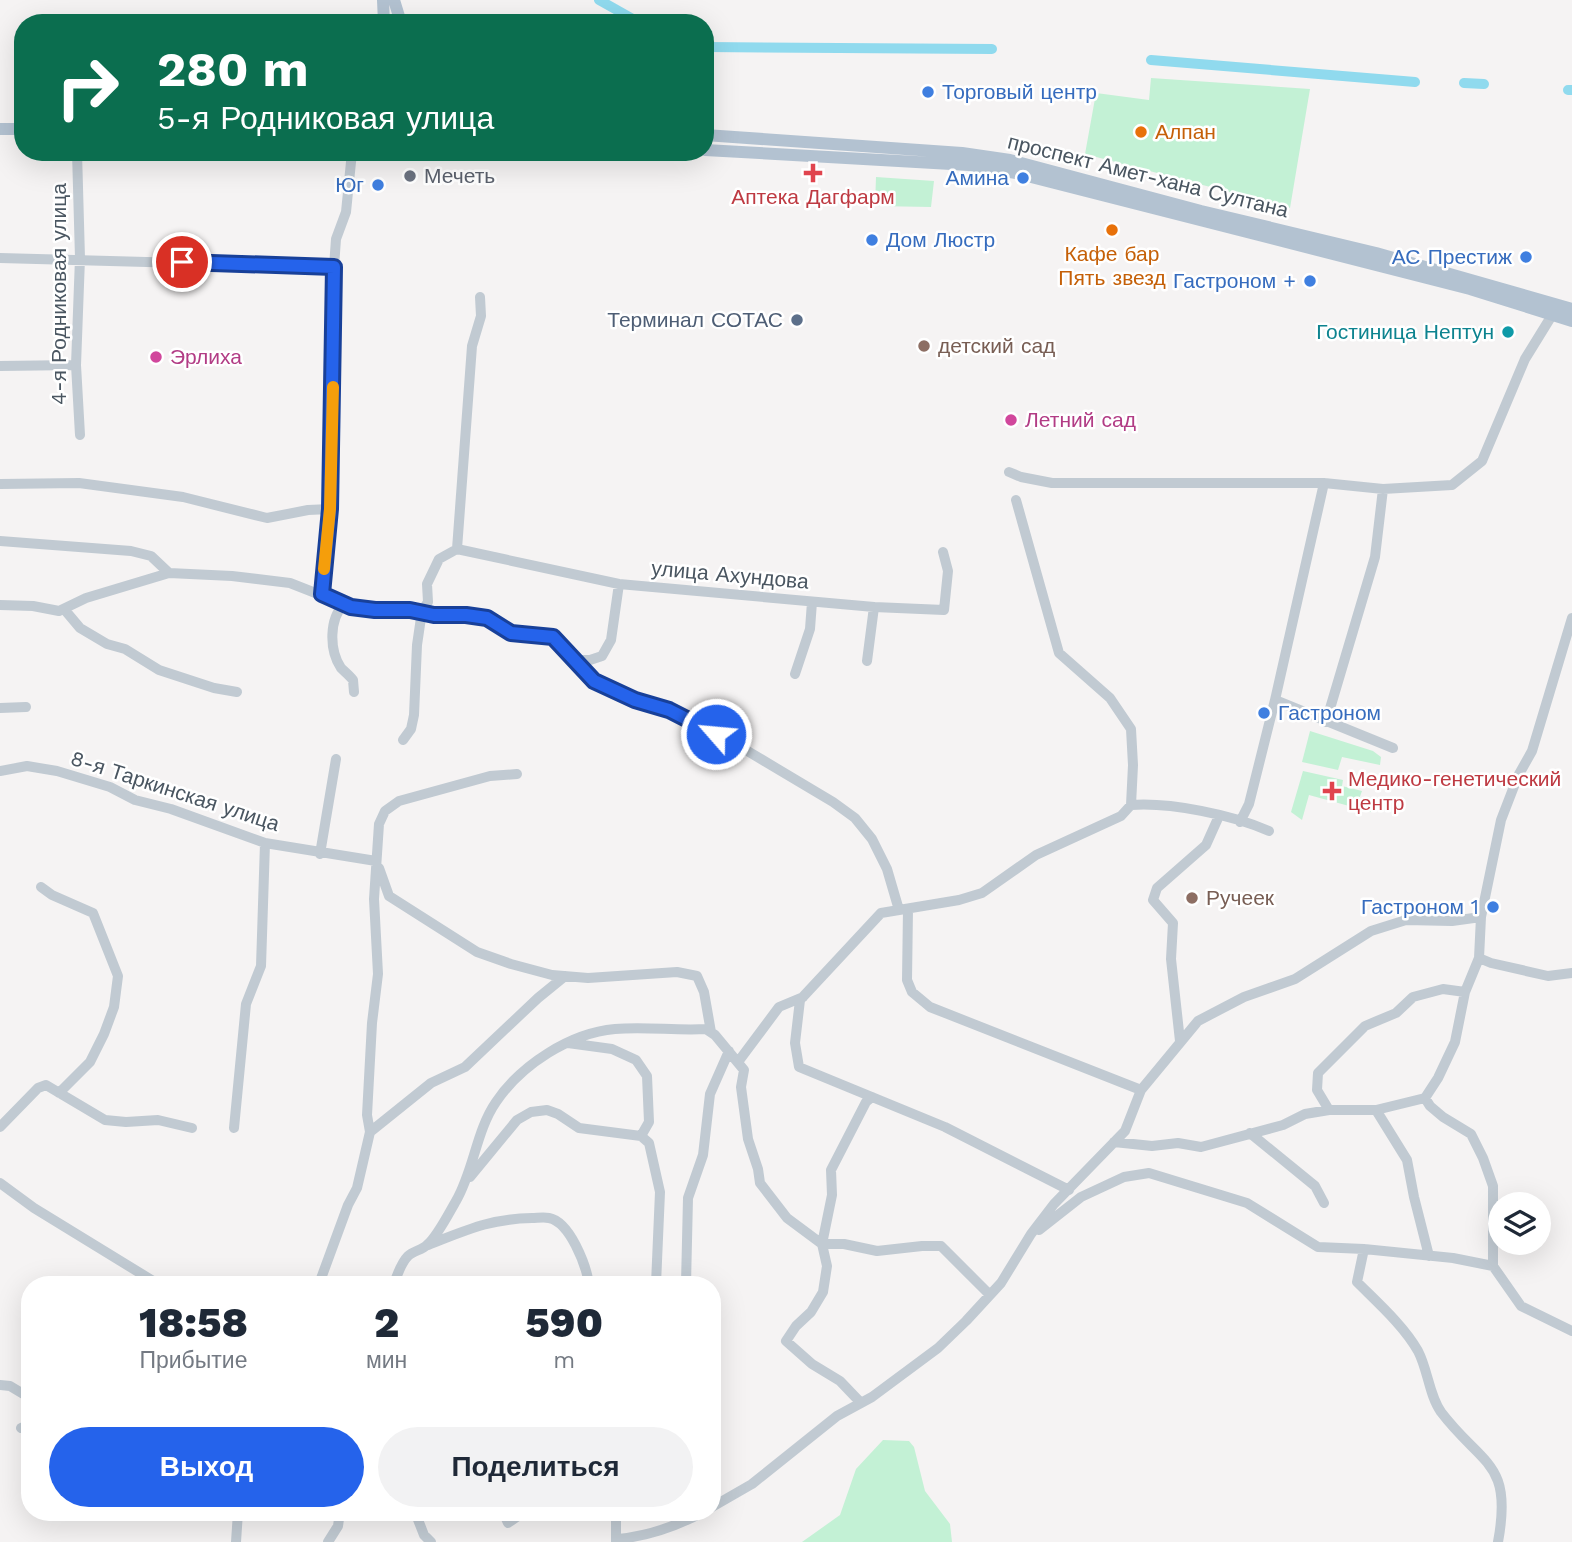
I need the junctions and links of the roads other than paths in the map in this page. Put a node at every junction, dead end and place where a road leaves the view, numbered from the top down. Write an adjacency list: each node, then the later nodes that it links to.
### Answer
1 (714, 136): 10 (main road, проспект Амет-хана Султана)
2 (714, 151): 10 (main road)
3 (77, 161): 6 (street, 4-я Родниковая улица)
4 (351, 161): 7 (street)
5 (0, 258): 6 (street)
6 (80, 258): 7 (street); 12 (street, 4-я Родниковая улица)
7 (334, 267): 20 (street)
8 (480, 297): 22 (street)
9 (1572, 309): 10 (main road, проспект Амет-хана Султана)
10 (1555, 310): 11 (main road); 18 (street)
11 (1572, 321)
12 (76, 365): 13 (street); 14 (street, 4-я Родниковая улица)
13 (0, 366)
14 (80, 435)
15 (1009, 472): 16 (street)
16 (1324, 483): 18 (street); 39 (street)
17 (0, 484): 20 (street)
18 (1384, 489): 42 (street)
19 (1016, 500): 48 (street)
20 (330, 509): 26 (street)
21 (0, 541): 24 (street)
22 (457, 550): 25 (street, улица Ахундова); 32 (street)
23 (943, 552): 30 (street, улица Ахундова)
24 (169, 573): 26 (street); 31 (street)
25 (619, 584): 27 (street, улица Ахундова); 34 (street)
26 (322, 594): 28 (street)
27 (812, 602): 30 (street, улица Ахундова); 36 (street)
28 (344, 604): 32 (street); 38 (street)
29 (0, 605): 31 (street)
30 (874, 607): 35 (street)
31 (64, 609): 37 (street)
32 (422, 611): 34 (street); 43 (street)
33 (1572, 618): 57 (street)
34 (573, 660): 56 (street)
35 (867, 661)
36 (795, 674)
37 (237, 692)
38 (354, 692)
39 (1275, 700): 42 (street); 50 (street)
40 (26, 707): 41 (street)
41 (0, 708)
42 (1326, 722): 44 (street)
43 (404, 740)
44 (1393, 748)
45 (335, 759): 53 (street)
46 (0, 771): 52 (street, 8-я Таркинская улица)
47 (517, 774): 54 (street)
48 (1131, 805): 49 (street); 56 (street)
49 (1219, 816): 50 (street); 64 (street)
50 (1240, 822): 51 (street)
51 (1269, 831)
52 (265, 843): 53 (street, 8-я Таркинская улица); 76 (street)
53 (320, 854): 54 (street, 8-я Таркинская улица)
54 (376, 861): 60 (street); 77 (street)
55 (41, 887): 69 (street)
56 (903, 910): 62 (street); 68 (street)
57 (1481, 917): 58 (street); 64 (street)
58 (1479, 958): 59 (street); 61 (street)
59 (1572, 973)
60 (565, 976): 63 (street); 77 (street)
61 (1465, 992): 71 (street); 72 (street)
62 (804, 996): 67 (street); 70 (street)
63 (710, 1032): 65 (street); 66 (street)
64 (1180, 1041): 68 (street)
65 (568, 1044): 79 (street); 81 (street)
66 (729, 1051): 67 (street); 96 (street)
67 (738, 1062): 86 (street)
68 (1141, 1090): 80 (street)
69 (59, 1093): 74 (street); 75 (street)
70 (872, 1097): 83 (street); 86 (street)
71 (1425, 1098): 73 (street); 90 (street)
72 (1329, 1110): 73 (street); 78 (street)
73 (1376, 1110): 89 (street)
74 (0, 1127)
75 (192, 1128)
76 (234, 1128)
77 (370, 1132): 92 (street)
78 (1250, 1133): 80 (street); 84 (street)
79 (641, 1136): 81 (street); 95 (street)
80 (1114, 1142): 83 (street)
81 (467, 1180): 87 (street)
82 (0, 1182): 91 (street)
83 (1069, 1189): 85 (street)
84 (1324, 1203)
85 (1031, 1234): 88 (street); 97 (street)
86 (822, 1244): 97 (street); 101 (street)
87 (427, 1245): 93 (street); 94 (street)
88 (1364, 1249): 89 (street); 112 (street)
89 (1429, 1256): 90 (street)
90 (1493, 1266): 98 (street)
91 (145, 1276)
92 (323, 1276)
93 (397, 1276)
94 (588, 1276)
95 (656, 1276)
96 (686, 1276)
97 (989, 1294): 101 (street)
98 (1571, 1331)
99 (0, 1385): 100 (street)
100 (21, 1393)
101 (861, 1403): 102 (street)
102 (721, 1502)
103 (237, 1521): 109 (street)
104 (339, 1521): 110 (street)
105 (419, 1521): 111 (street)
106 (616, 1521): 108 (street)
107 (687, 1521): 108 (street)
108 (617, 1540)
109 (236, 1542)
110 (328, 1542)
111 (431, 1542)
112 (1498, 1542)

